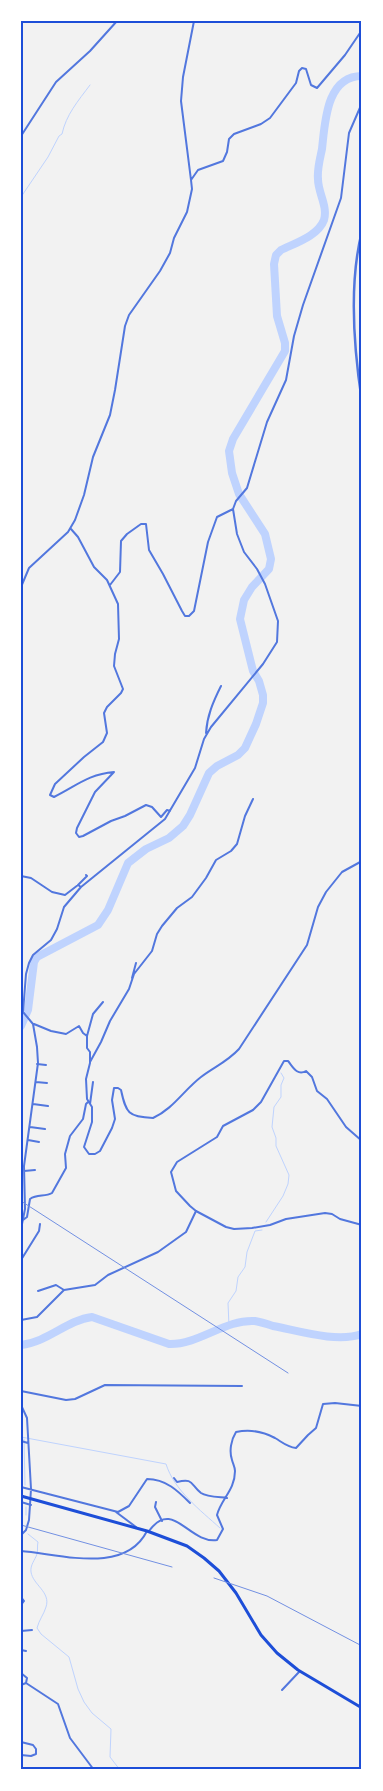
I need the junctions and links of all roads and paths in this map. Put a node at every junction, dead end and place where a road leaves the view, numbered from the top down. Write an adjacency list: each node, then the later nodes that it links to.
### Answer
1 (117, 21): 6 (street)
2 (194, 21): 7 (street)
3 (362, 30): 7 (street)
4 (362, 104): 5 (street)
5 (360, 108): 10 (street)
6 (21, 136)
7 (191, 180): 11 (street)
8 (362, 231): 9 (street)
9 (362, 402)
10 (234, 509): 12 (street); 15 (street)
11 (71, 529): 12 (street); 13 (street)
12 (110, 584): 17 (street)
13 (21, 587)
14 (221, 686): 15 (street)
15 (206, 736): 17 (street)
16 (253, 799): 24 (street)
17 (170, 811): 22 (street)
18 (362, 861): 38 (street)
19 (86, 875): 21 (street)
20 (21, 876): 21 (street)
21 (78, 885): 22 (street)
22 (81, 887): 25 (street)
23 (136, 963): 24 (street)
24 (132, 980): 32 (street)
25 (23, 987): 27 (street)
26 (103, 1002): 31 (street)
27 (22, 1004): 28 (street)
28 (23, 1013): 29 (street); 30 (street)
29 (21, 1018)
30 (32, 1023): 31 (street); 33 (street)
31 (87, 1036): 32 (street)
32 (90, 1063): 38 (street)
33 (37, 1064): 34 (street); 35 (street)
34 (46, 1065)
35 (36, 1082): 37 (street); 39 (street)
36 (93, 1082): 38 (street)
37 (47, 1083)
38 (89, 1103): 51 (street)
39 (33, 1104): 40 (street); 41 (street)
40 (48, 1106)
41 (30, 1127): 42 (street); 43 (street)
42 (45, 1129)
43 (28, 1140): 45 (street); 47 (street)
44 (362, 1141): 50 (street)
45 (39, 1142)
46 (35, 1170): 47 (street)
47 (24, 1171): 48 (street)
48 (24, 1188): 49 (street); 51 (street)
49 (30, 1188)
50 (196, 1211): 53 (street); 57 (street)
51 (23, 1220): 54 (street)
52 (40, 1224): 55 (street)
53 (362, 1225)
54 (21, 1229)
55 (21, 1260)
56 (38, 1290): 57 (street)
57 (64, 1290): 58 (street)
58 (21, 1320)
59 (242, 1386): 60 (street)
60 (21, 1391)
61 (21, 1405): 64 (street)
62 (362, 1406): 71 (street)
63 (21, 1412): 64 (street)
64 (26, 1416): 66 (street)
65 (21, 1440): 66 (street)
66 (28, 1442): 69 (street)
67 (174, 1478): 71 (street)
68 (21, 1487): 69 (street)
69 (31, 1489): 75 (street); 76 (street)
70 (22, 1496): 78 (highway)
71 (226, 1498): 77 (street)
72 (21, 1502): 75 (street)
73 (156, 1502): 77 (street)
74 (190, 1504): 76 (street)
75 (31, 1505): 80 (street)
76 (114, 1510): 78 (street)
77 (162, 1520): 79 (street)
78 (137, 1528): 79 (highway)
79 (148, 1531): 81 (street); 88 (highway)
80 (21, 1535)
81 (21, 1551)
82 (21, 1597): 83 (street)
83 (21, 1605)
84 (32, 1630): 85 (street)
85 (21, 1631)
86 (21, 1650): 87 (street)
87 (26, 1651)
88 (300, 1671): 92 (street); 93 (highway)
89 (21, 1673): 90 (street)
90 (26, 1683): 91 (street); 98 (street)
91 (21, 1685)
92 (282, 1690)
93 (362, 1708)
94 (362, 1736): 96 (street)
95 (21, 1742): 97 (street)
96 (362, 1750)
97 (21, 1755)
98 (94, 1770)

